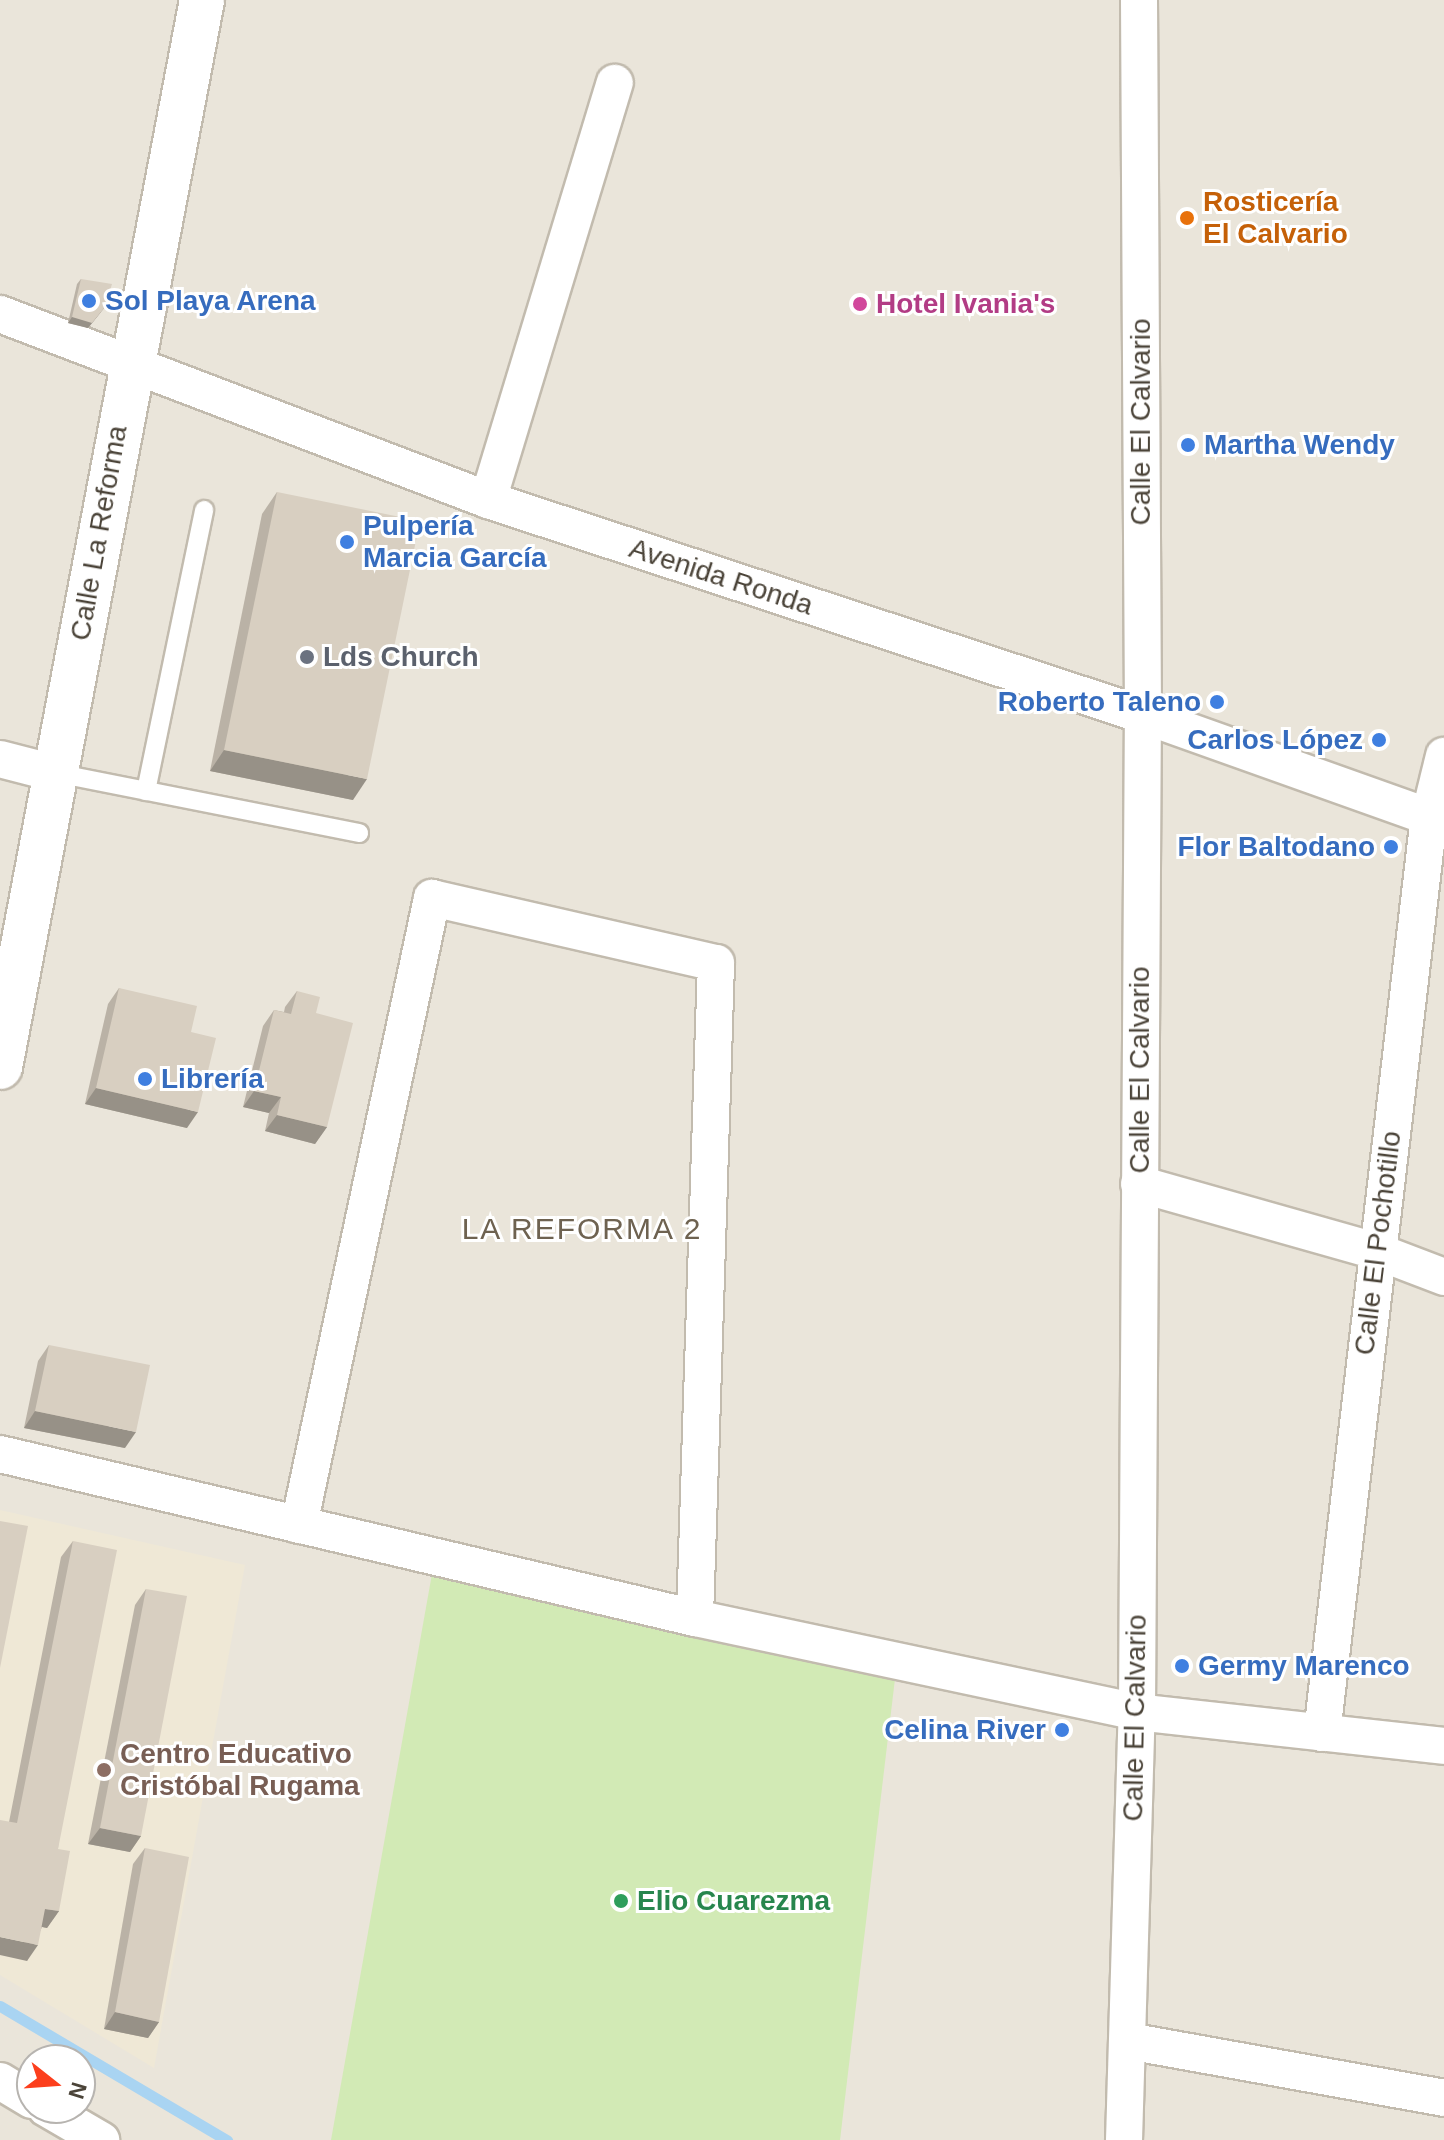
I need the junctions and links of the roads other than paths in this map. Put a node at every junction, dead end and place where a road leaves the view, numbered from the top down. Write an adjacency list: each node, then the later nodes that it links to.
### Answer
1 (202, 0): 5 (street, Calle La Reforma)
2 (1139, 0): 8 (street, Calle El Calvario)
3 (615, 83): 6 (street)
4 (0, 314): 5 (street, Avenida Ronda)
5 (129, 368): 6 (street, Avenida Ronda); 11 (street, Calle La Reforma)
6 (488, 500): 8 (street, Avenida Ronda)
7 (204, 510): 12 (lane)
8 (1143, 715): 13 (street, Avenida Ronda); 16 (street, Calle El Calvario)
9 (1444, 756): 13 (street, Calle El Pochotillo)
10 (0, 759): 11 (street)
11 (54, 773): 12 (lane); 15 (street, Calle La Reforma)
12 (146, 791): 14 (lane)
13 (1436, 824): 17 (street, Calle El Pochotillo)
14 (359, 833)
15 (0, 1067)
16 (1139, 1184): 17 (street); 22 (street, Calle El Calvario)
17 (1376, 1251): 18 (street); 23 (street, Calle El Pochotillo)
18 (1444, 1277)
19 (0, 1454): 20 (street)
20 (299, 1525): 21 (street); 21 (street)
21 (695, 1618): 22 (street)
22 (1137, 1712): 23 (street); 25 (street, Calle El Calvario)
23 (1322, 1733): 24 (street)
24 (1444, 1746)
25 (1128, 2041): 26 (street); 29 (street, Calle El Calvario)
26 (1444, 2098)
27 (74, 2124): 28 (street)
28 (101, 2140)
29 (1124, 2140)

